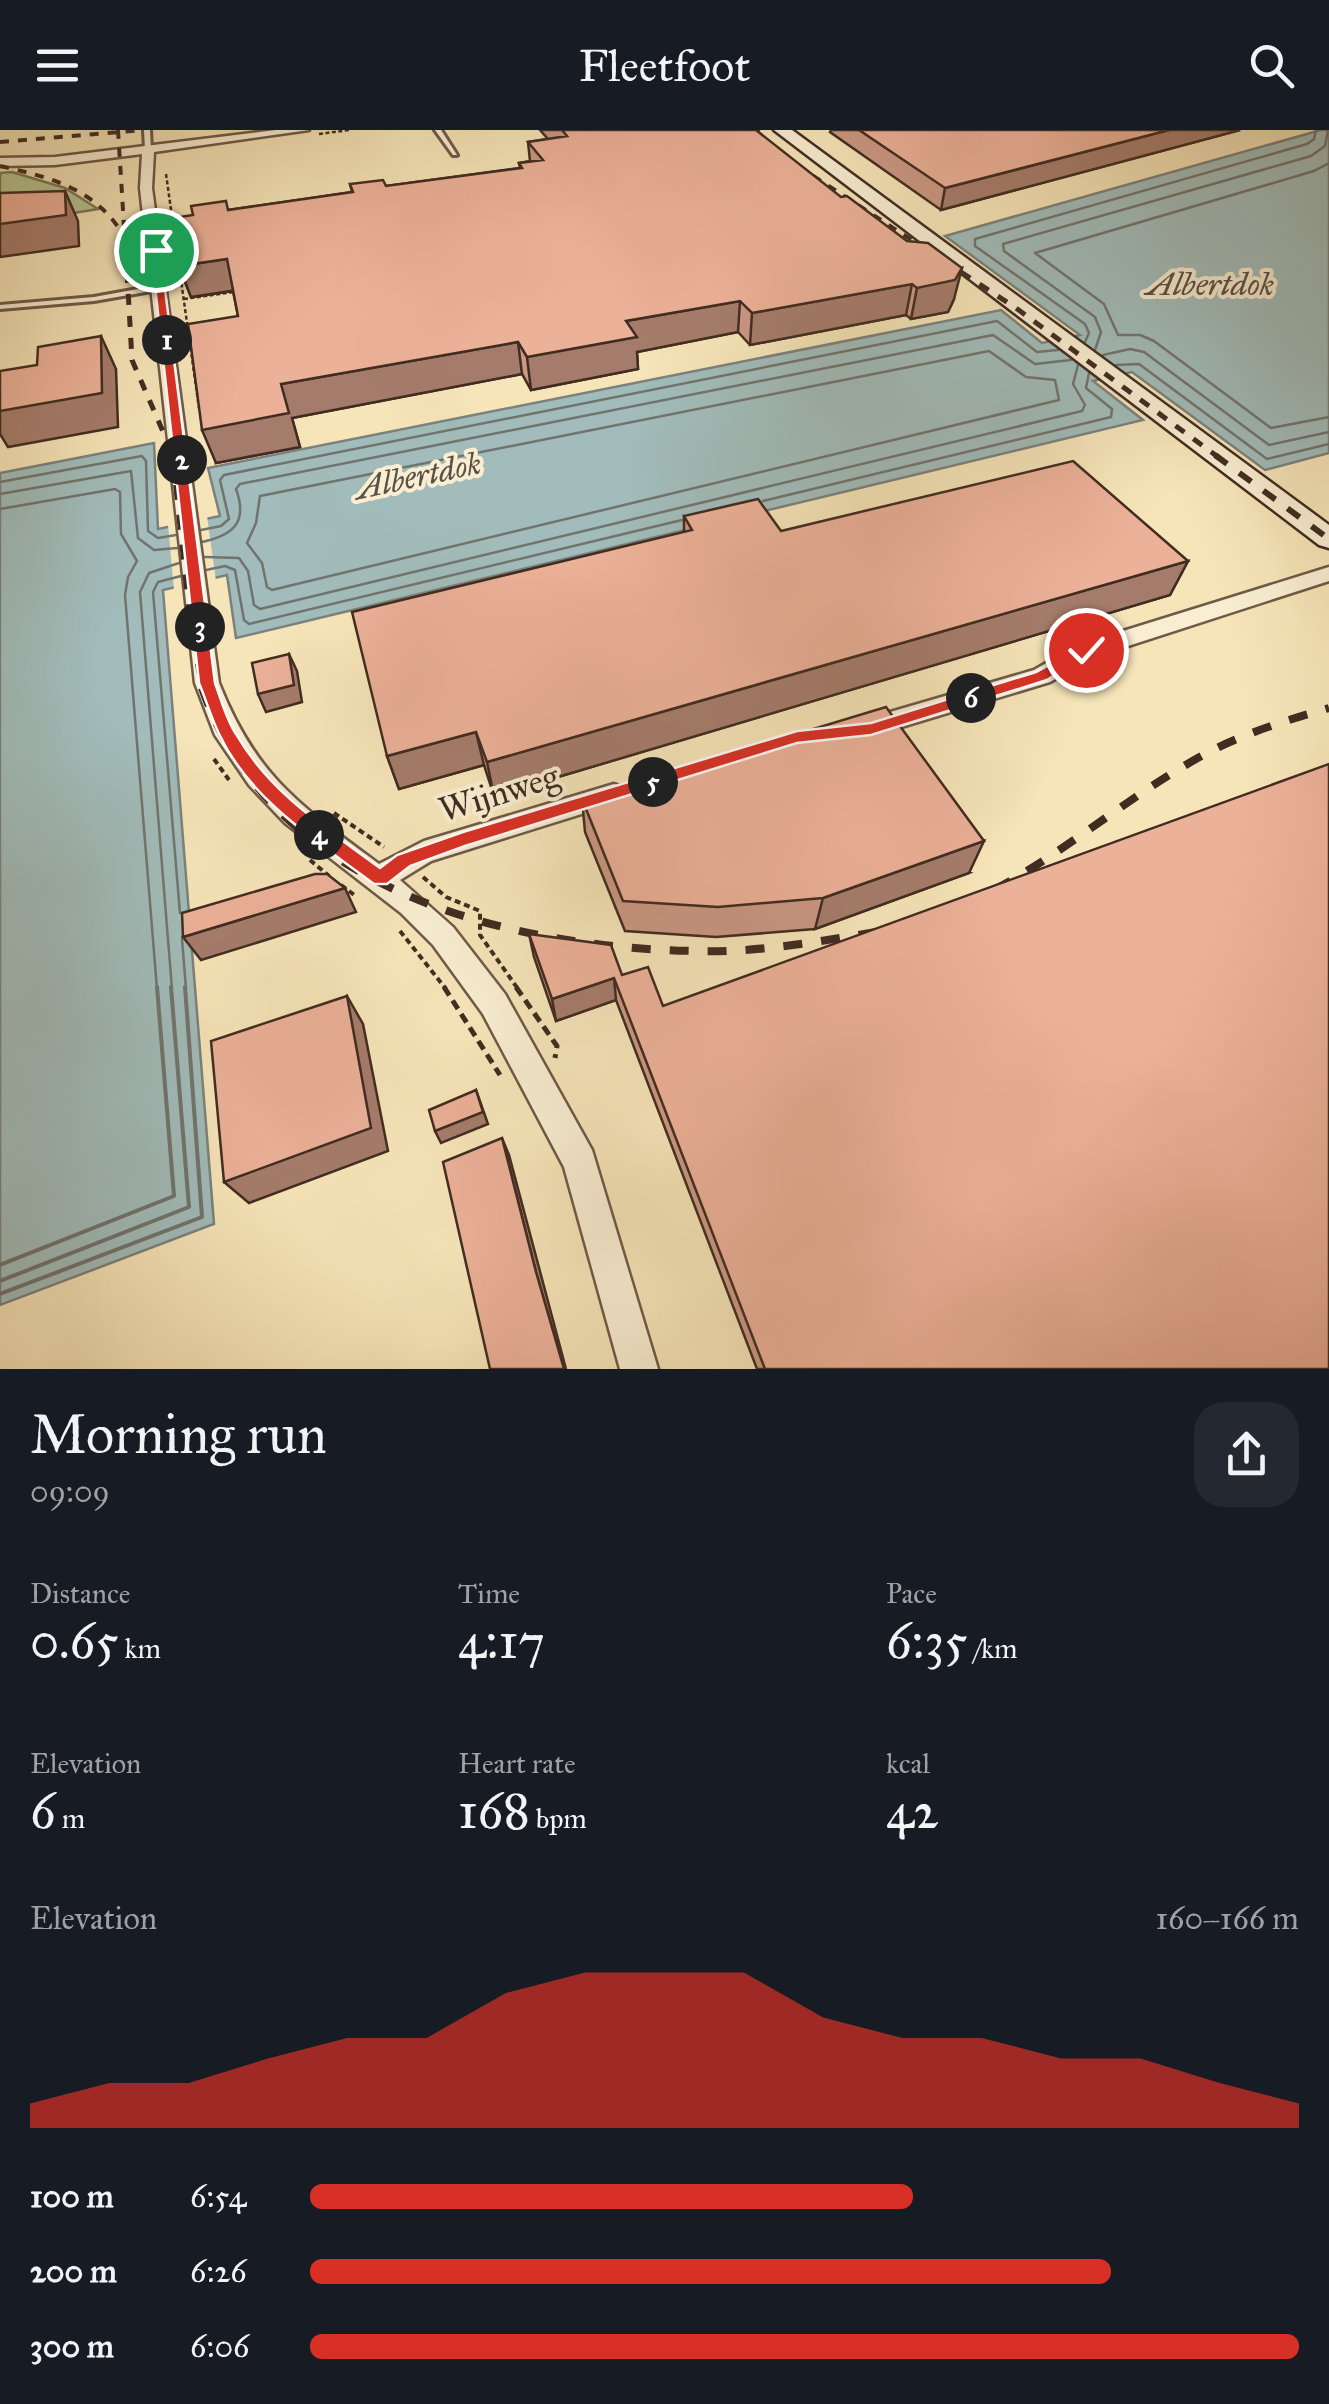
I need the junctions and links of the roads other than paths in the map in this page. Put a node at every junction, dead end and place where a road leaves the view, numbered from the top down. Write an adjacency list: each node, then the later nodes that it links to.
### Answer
1 (147, 130): 5 (lane)
2 (303, 130): 5 (street)
3 (438, 130): 6 (lane)
4 (782, 130): 10 (main road)
5 (148, 150): 7 (street); 8 (street)
6 (455, 154)
7 (0, 162)
8 (160, 287): 9 (lane); 14 (street)
9 (0, 307)
10 (1329, 539)
11 (1329, 574): 12 (street)
12 (834, 733)
13 (634, 788): 14 (street, Wijnweg)
14 (373, 890): 15 (street)
15 (639, 1369)

